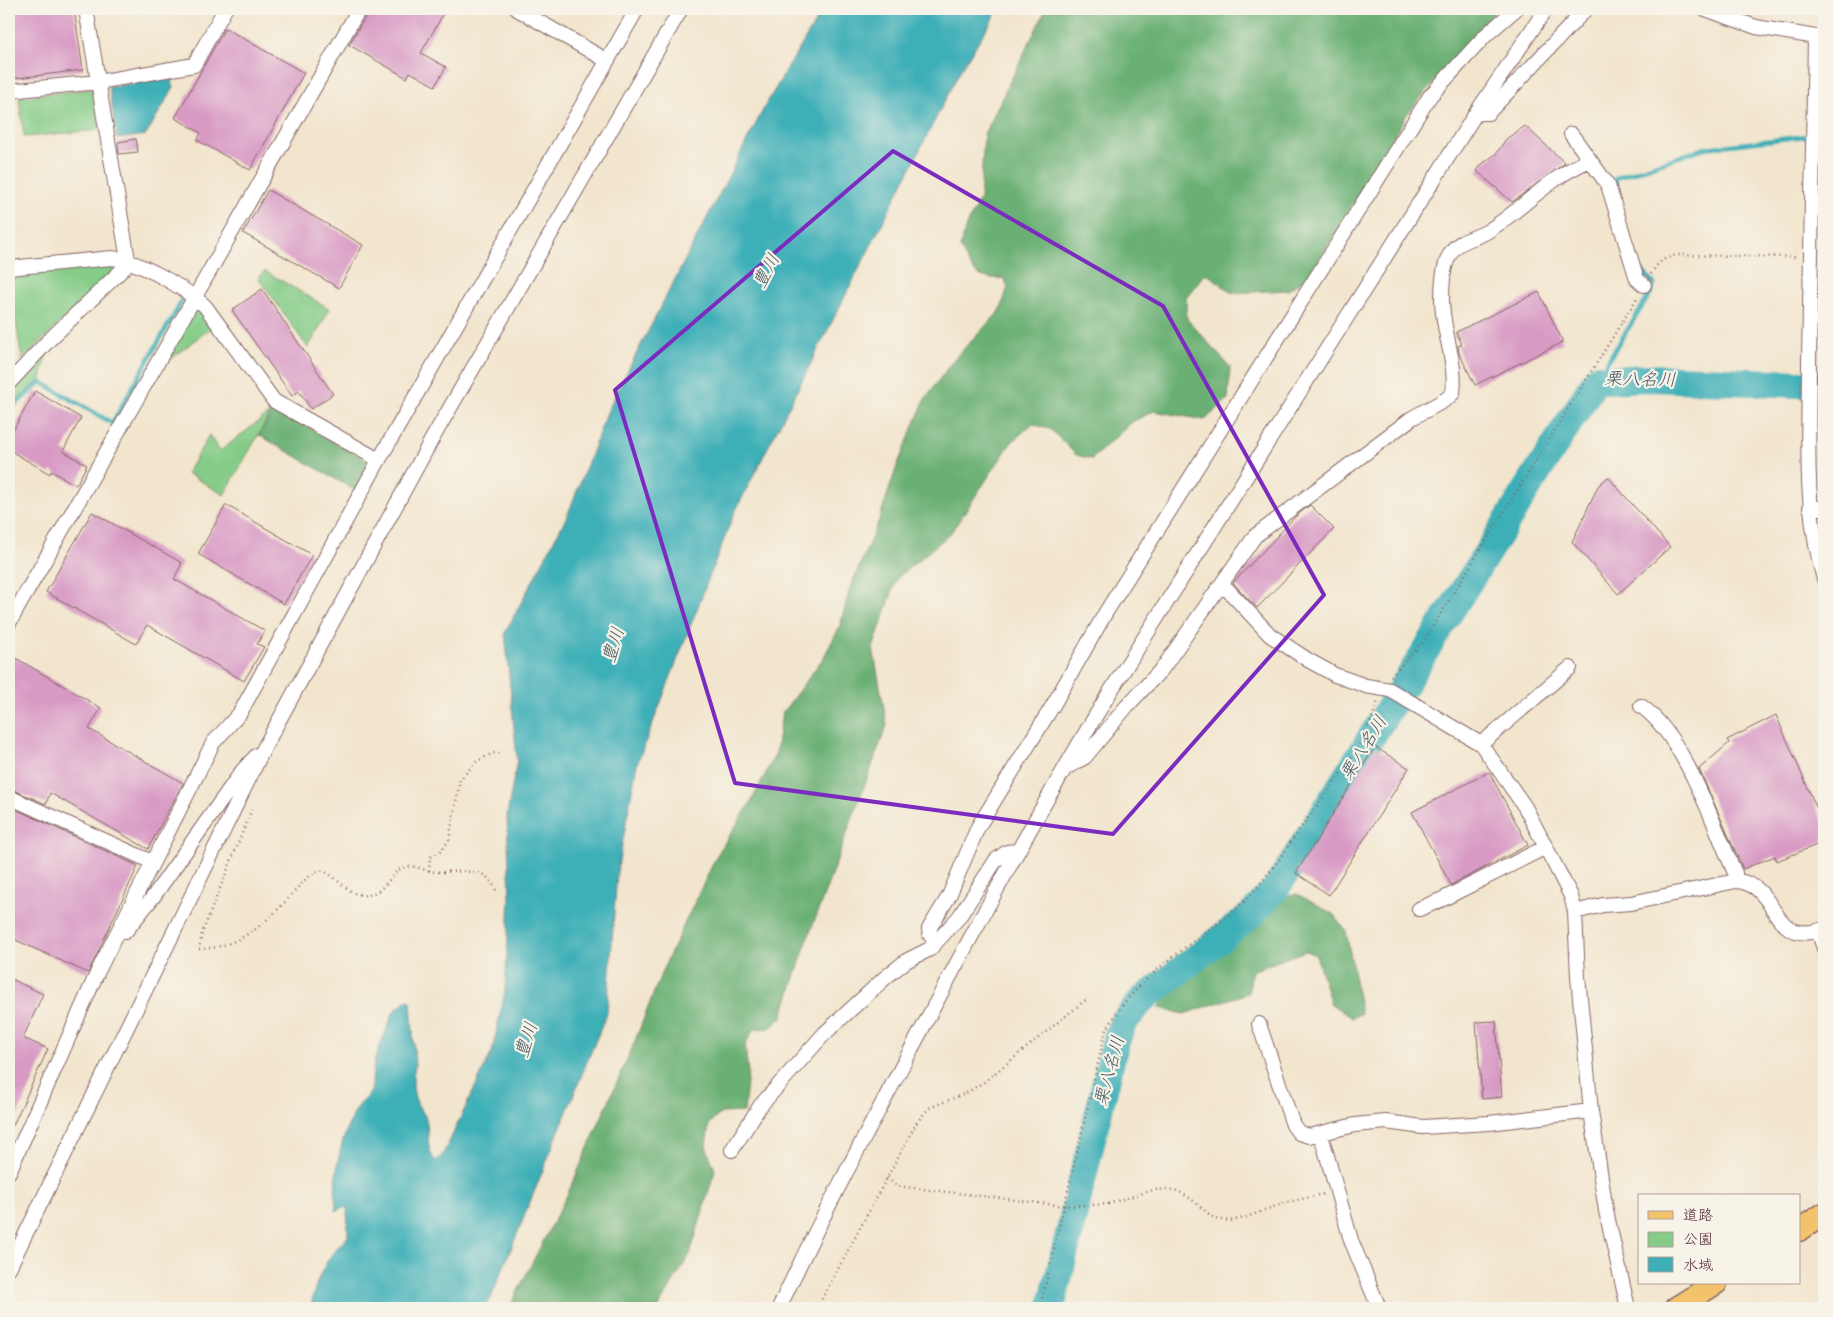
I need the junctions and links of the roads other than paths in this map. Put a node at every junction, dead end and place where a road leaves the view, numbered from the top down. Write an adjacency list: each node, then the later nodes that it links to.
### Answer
1 (86, 9): 13 (street)
2 (226, 9): 13 (street)
3 (359, 9): 21 (street)
4 (517, 9): 12 (street)
5 (637, 9): 12 (street)
6 (681, 9): 32 (street)
7 (1516, 9): 42 (street)
8 (1546, 9): 15 (street)
9 (1586, 9): 15 (street)
10 (1705, 9): 11 (street)
11 (1820, 38): 24 (street)
12 (606, 60): 23 (street)
13 (98, 82): 14 (street); 18 (street)
14 (9, 91)
15 (1476, 114): 33 (street)
16 (1571, 134): 17 (street)
17 (1590, 160): 20 (street); 27 (street)
18 (128, 260): 19 (street); 21 (street); 22 (street)
19 (9, 268)
20 (1644, 285)
21 (194, 297): 23 (street); 28 (street)
22 (9, 383)
23 (379, 460): 37 (street)
24 (1810, 508): 25 (street); 26 (street)
25 (1824, 508)
26 (1824, 579)
27 (1221, 587): 31 (street); 33 (street)
28 (9, 623)
29 (1570, 668): 31 (street)
30 (1641, 706): 38 (street)
31 (1481, 744): 35 (street)
32 (264, 748): 44 (street); 52 (street)
33 (1063, 769): 36 (street)
34 (9, 797): 37 (street)
35 (1546, 847): 39 (street); 40 (street)
36 (1016, 851): 42 (street); 54 (street)
37 (152, 862): 44 (street)
38 (1736, 881): 40 (street); 41 (street)
39 (1419, 909)
40 (1576, 912): 46 (street)
41 (1821, 930): 43 (street)
42 (940, 937): 48 (street)
43 (1824, 948)
44 (111, 950): 49 (street)
45 (1259, 1024): 47 (street)
46 (1591, 1111): 47 (street); 56 (street)
47 (1321, 1135): 55 (street)
48 (732, 1150)
49 (9, 1172)
50 (1824, 1214): 51 (main road)
51 (1800, 1229)
52 (9, 1268)
53 (1714, 1284): 57 (main road)
54 (778, 1308)
55 (1379, 1308)
56 (1628, 1308)
57 (1676, 1308)

